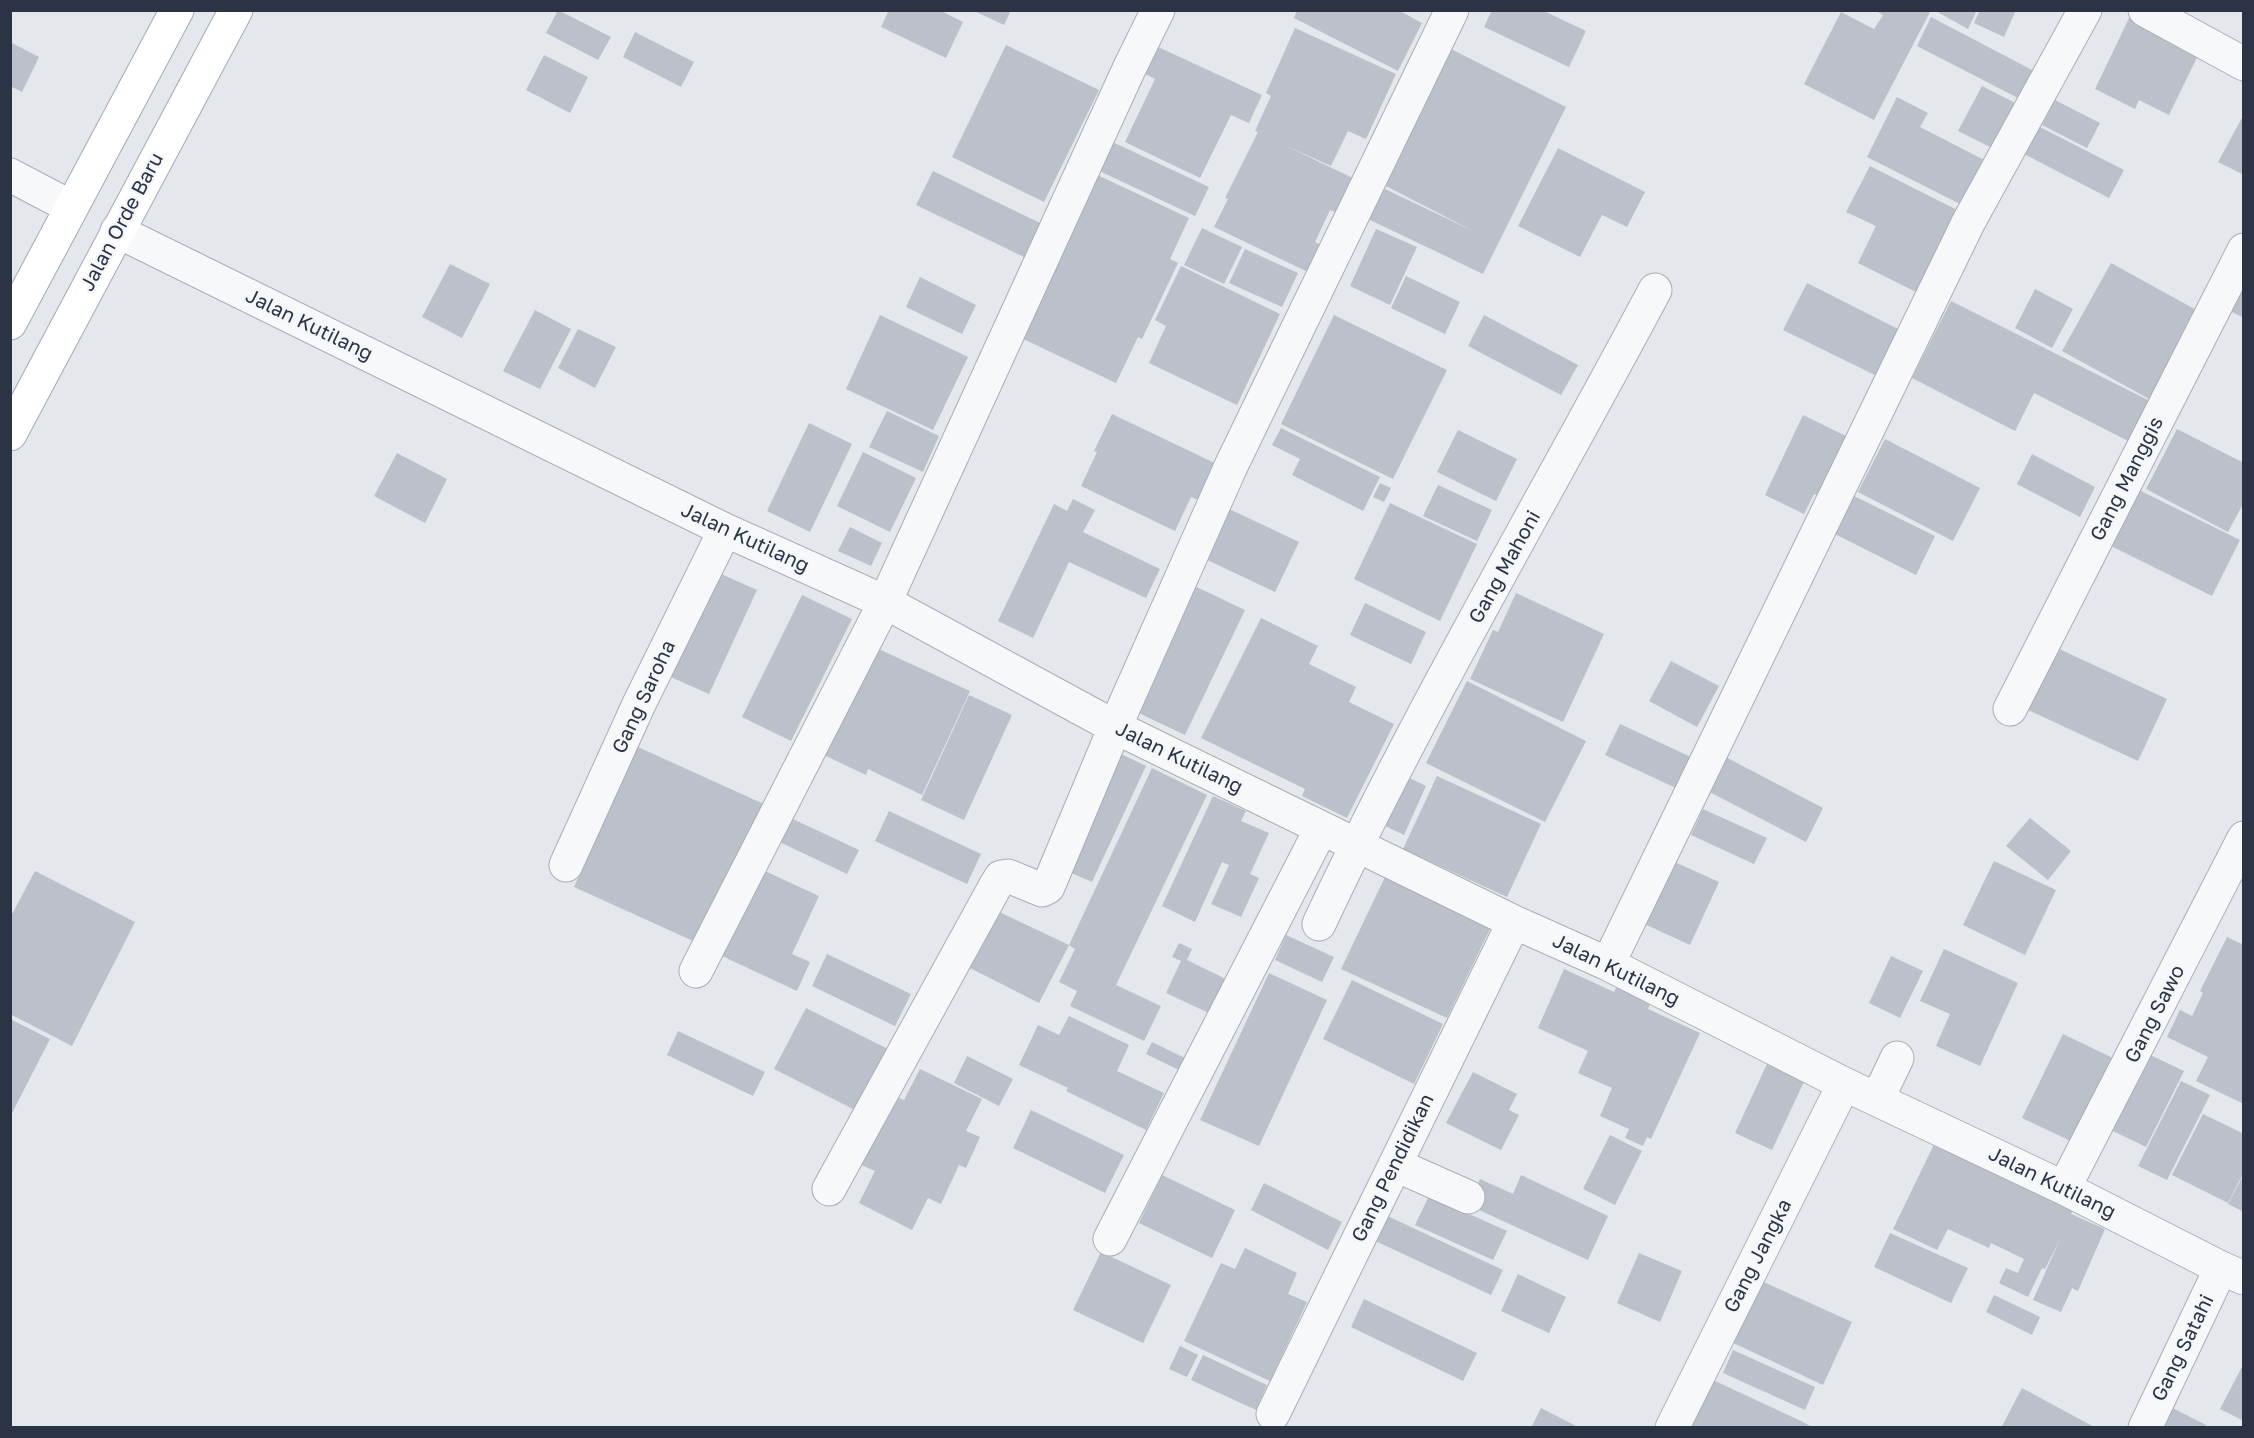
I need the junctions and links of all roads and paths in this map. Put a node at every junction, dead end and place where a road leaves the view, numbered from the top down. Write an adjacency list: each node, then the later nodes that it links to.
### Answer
1 (177, 10): 9 (main road)
2 (236, 10): 10 (main road, Jalan Orde Baru)
3 (1158, 10): 16 (street)
4 (1452, 10): 18 (street)
5 (2085, 10): 25 (street)
6 (2145, 10): 7 (street)
7 (2244, 64)
8 (10, 175): 9 (street)
9 (71, 207): 13 (main road)
10 (117, 231): 14 (main road, Jalan Orde Baru); 15 (street, Jalan Kutilang)
11 (2244, 250): 17 (street, Gang Manggis)
12 (1655, 290): 21 (street, Gang Mahoni)
13 (10, 323)
14 (10, 434)
15 (725, 530): 16 (street, Jalan Kutilang); 22 (street, Gang Saroha)
16 (885, 602): 18 (street, Jalan Kutilang); 26 (street)
17 (2010, 709)
18 (1114, 727): 19 (street, Jalan Kutilang); 32 (street)
19 (1322, 829): 21 (street, Jalan Kutilang); 34 (street)
20 (2244, 838): 31 (street, Gang Sawo)
21 (1356, 845): 23 (street, Jalan Kutilang); 24 (street, Gang Mahoni)
22 (566, 865)
23 (1514, 922): 25 (street, Jalan Kutilang); 30 (street, Gang Pendidikan)
24 (1319, 924)
25 (1608, 964): 28 (street, Jalan Kutilang)
26 (696, 971)
27 (1897, 1058): 29 (street)
28 (1844, 1084): 29 (street, Jalan Kutilang); 37 (street, Gang Jangka)
29 (1878, 1098): 31 (street, Jalan Kutilang)
30 (1396, 1166): 33 (street); 36 (street, Gang Pendidikan)
31 (2064, 1188): 35 (street, Jalan Kutilang)
32 (829, 1189)
33 (1467, 1197)
34 (1110, 1239)
35 (2232, 1273): 38 (street, Gang Satahi)
36 (1273, 1414)
37 (1672, 1428)
38 (2145, 1428)

